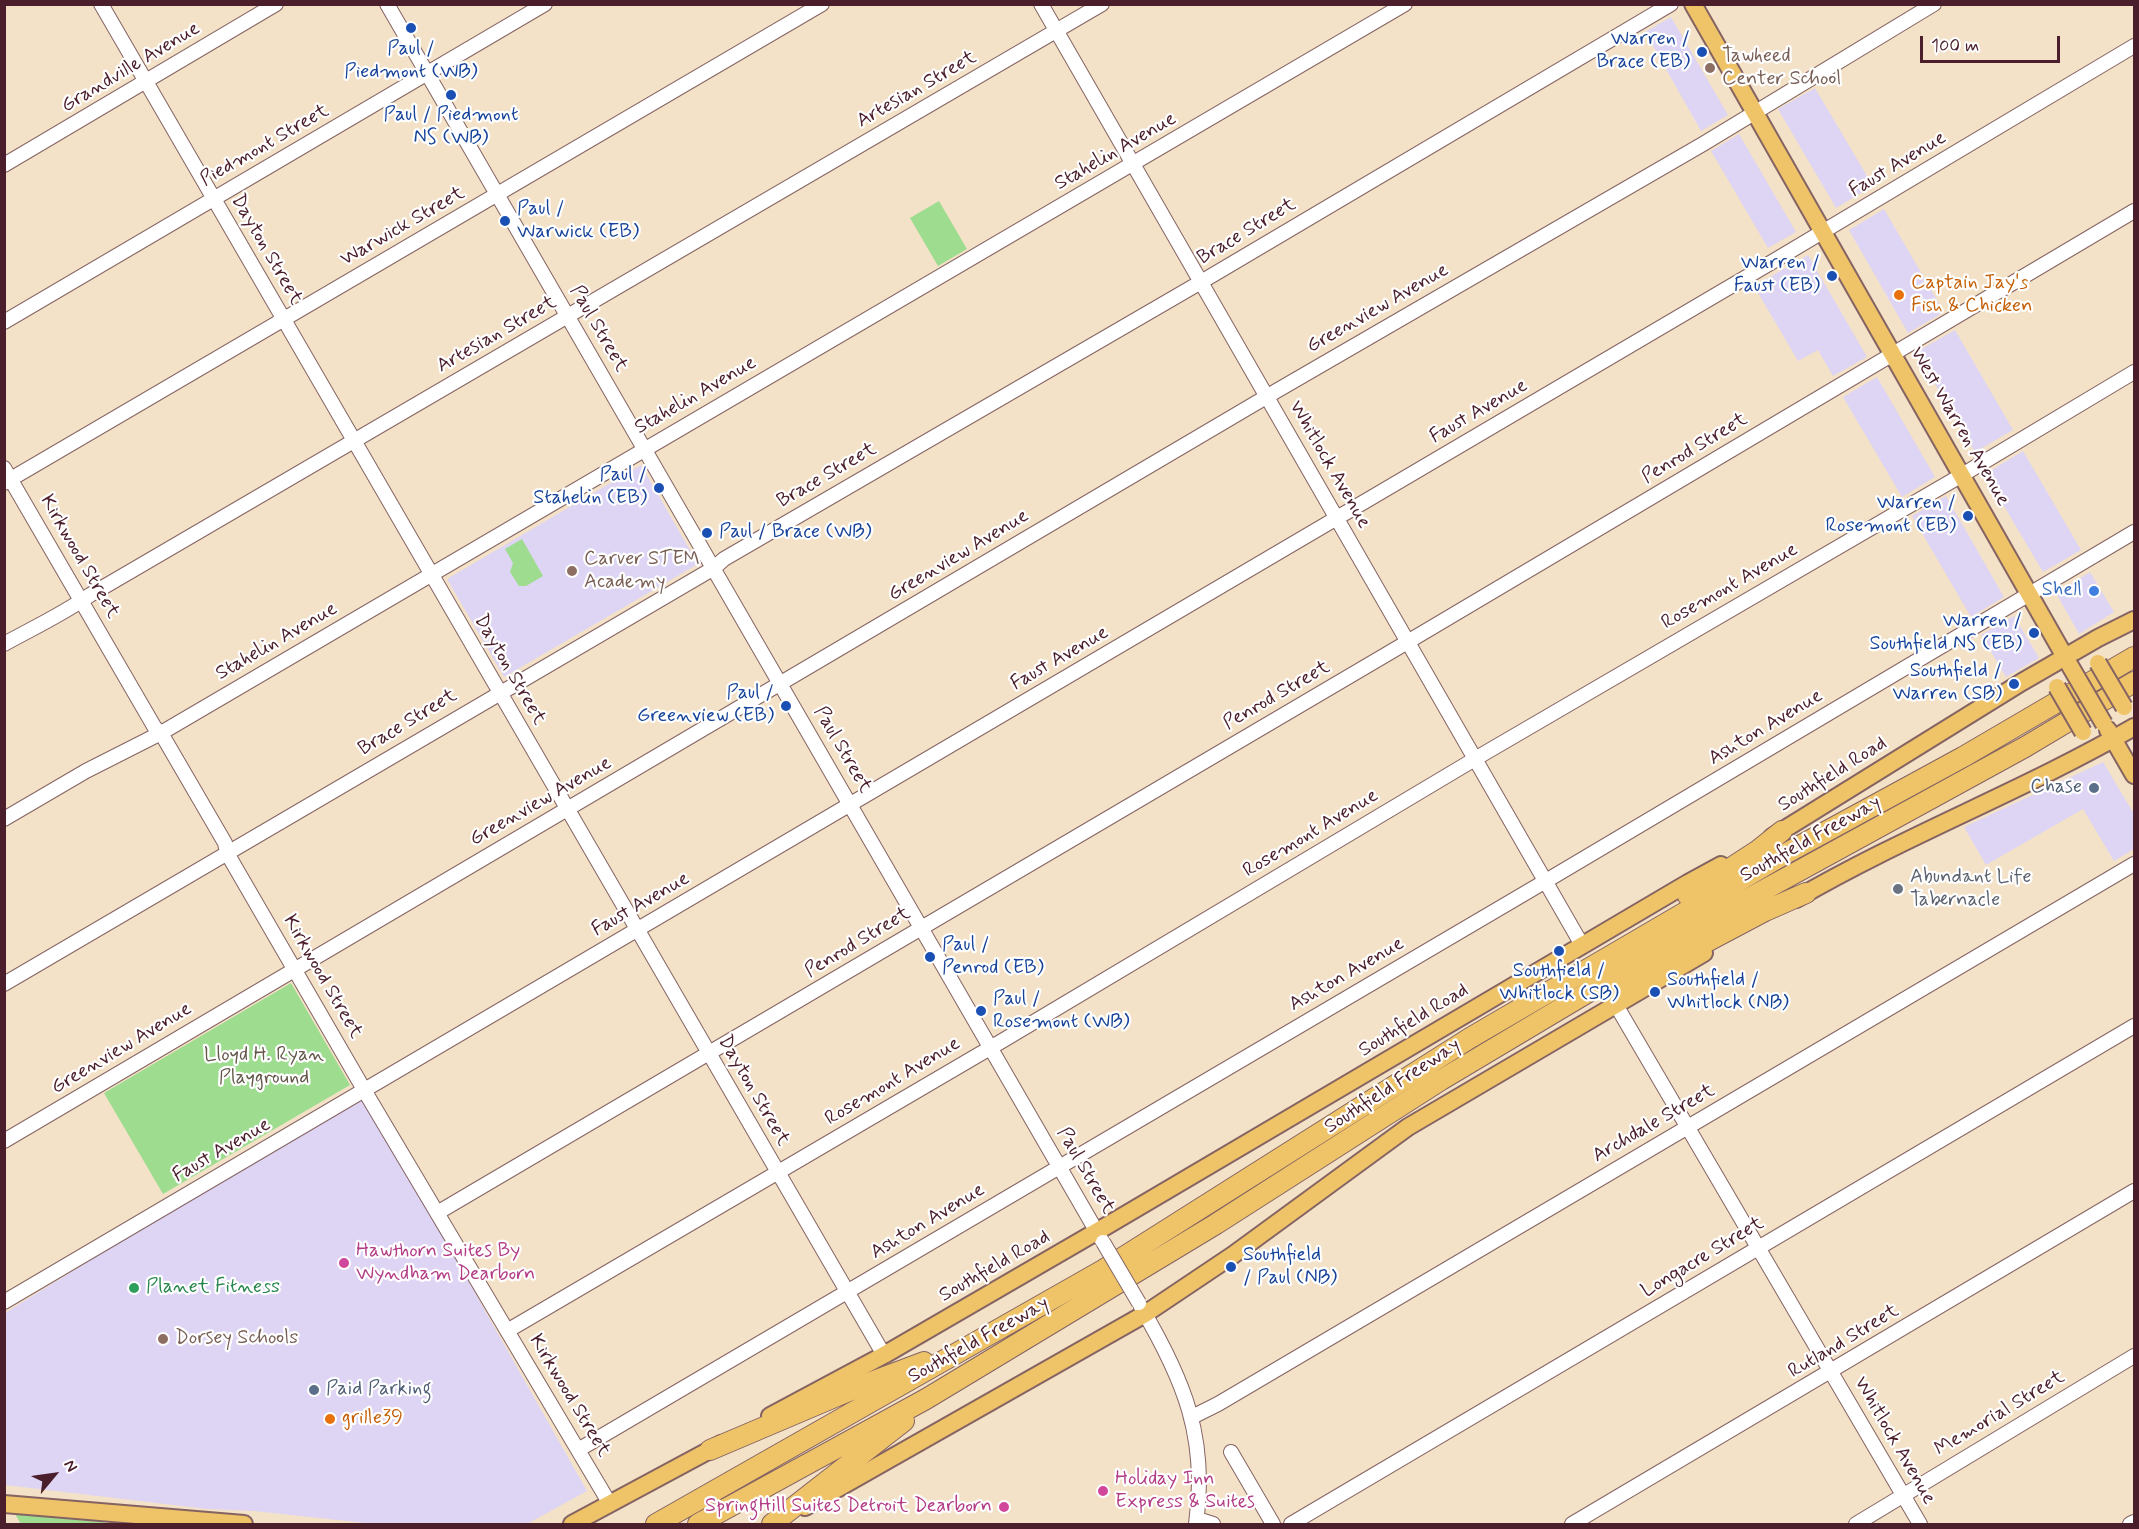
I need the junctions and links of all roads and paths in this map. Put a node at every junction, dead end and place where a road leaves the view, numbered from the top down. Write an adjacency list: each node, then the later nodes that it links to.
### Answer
1 (101, 4): 15 (street, Dayton Street)
2 (276, 4): 15 (street, Grandville Avenue)
3 (387, 4): 14 (street, Paul Street)
4 (545, 4): 14 (street, Piedmont Street)
5 (822, 4): 19 (street, Warwick Street)
6 (1041, 4): 12 (street, Whitlock Avenue)
7 (1102, 4): 12 (street, Artesian Street)
8 (1405, 4): 17 (street, Stahelin Avenue)
9 (1671, 4): 23 (street, Brace Street)
10 (1693, 4): 16 (main road, West Warren Avenue)
11 (1934, 4): 16 (street, Greenview Avenue)
12 (1057, 31): 17 (street, Whitlock Avenue); 24 (street, Artesian Street)
13 (2134, 46): 22 (street, Faust Avenue)
14 (427, 73): 19 (street, Paul Street); 20 (street, Piedmont Street)
15 (146, 81): 18 (street, Grandville Avenue); 20 (street, Dayton Street)
16 (1755, 112): 22 (main road, West Warren Avenue); 29 (street, Greenview Avenue)
17 (1134, 164): 23 (street, Whitlock Avenue); 31 (street, Stahelin Avenue)
18 (4, 165)
19 (498, 195): 24 (street, Paul Street); 25 (street, Warwick Street)
20 (213, 198): 25 (street, Dayton Street); 26 (street, Piedmont Street)
21 (2134, 211): 27 (street, Penrod Street)
22 (1824, 232): 27 (main road, West Warren Avenue); 34 (street, Faust Avenue)
23 (1201, 282): 29 (street, Whitlock Avenue); 36 (street, Brace Street)
24 (568, 316): 30 (street, Artesian Street); 31 (street, Paul Street)
25 (284, 320): 30 (street, Dayton Street); 33 (street, Warwick Street)
26 (4, 322)
27 (1893, 354): 32 (main road, West Warren Avenue); 42 (street, Penrod Street)
28 (2134, 372): 32 (street, Rosemont Avenue)
29 (1267, 397): 34 (street, Whitlock Avenue); 48 (street, Greenview Avenue)
30 (354, 440): 37 (street, Dayton Street); 39 (street, Artesian Street)
31 (645, 448): 36 (street, Paul Street); 37 (street, Stahelin Avenue)
32 (1962, 475): 38 (main road, West Warren Avenue); 54 (street, Rosemont Avenue)
33 (7, 477): 39 (street, Kirkwood Street)
34 (1337, 518): 42 (street, Whitlock Avenue); 57 (street, Faust Avenue)
35 (2134, 532): 38 (street, Ashton Avenue)
36 (714, 568): 48 (street, Paul Street); 49 (street, Brace Street)
37 (431, 574): 49 (street, Dayton Street); 52 (street, Stahelin Avenue)
38 (2030, 594): 45 (main road, West Warren Avenue); 63 (street, Ashton Avenue)
39 (81, 601): 43 (street, Artesian Street); 52 (street, Kirkwood Street)
40 (2134, 620): 41 (main road, Southfield Road)
41 (2118, 629): 45 (main road, Southfield Road); 50 (main road, bridge)
42 (1408, 642): 54 (street, Whitlock Avenue); 65 (street, Penrod Street)
43 (4, 644)
44 (2134, 657): 71 (highway, Southfield Freeway)
45 (2067, 661): 46 (main road, Southfield Road); 53 (main road, West Warren Avenue, bridge)
46 (2022, 682): 55 (main road, bridge); 60 (main road, Southfield Road)
47 (2134, 682): 73 (highway, Southfield Freeway)
48 (781, 684): 57 (street, Paul Street); 58 (street, Greenview Avenue)
49 (500, 692): 58 (street, Dayton Street); 61 (street, Brace Street)
50 (2129, 711)
51 (2134, 727): 53 (main road)
52 (161, 733): 59 (street, Stahelin Avenue); 61 (street, Kirkwood Street)
53 (2113, 739): 55 (main road); 56 (main road, West Warren Avenue)
54 (1475, 759): 63 (street, Whitlock Avenue); 74 (street, Rosemont Avenue)
55 (2072, 762): 64 (main road)
56 (2134, 775)
57 (851, 804): 65 (street, Paul Street); 66 (street, Faust Avenue)
58 (567, 809): 66 (street, Dayton Street); 68 (street, Greenview Avenue)
59 (4, 819)
60 (1782, 831): 67 (main road, Southfield Road); 71 (highway)
61 (227, 853): 68 (street, Kirkwood Street); 69 (street, Brace Street)
62 (2134, 864): 77 (street, Archdale Street)
63 (1546, 881): 67 (street, Whitlock Avenue); 79 (street, Ashton Avenue)
64 (1806, 893): 70 (main road); 73 (highway)
65 (922, 927): 74 (street, Paul Street); 75 (street, Penrod Street)
66 (638, 930): 75 (street, Dayton Street); 76 (street, Faust Avenue)
67 (1582, 945): 83 (main road, Southfield Road)
68 (295, 969): 76 (street, Kirkwood Street); 78 (street, Greenview Avenue)
69 (4, 984)
70 (1616, 1005): 77 (street, Whitlock Avenue); 87 (main road)
71 (1526, 1006): 89 (highway, Southfield Freeway)
72 (2134, 1026): 84 (street, Longacre Street)
73 (1500, 1046): 93 (highway, Southfield Freeway)
74 (991, 1047): 79 (street, Paul Street); 80 (street, Rosemont Avenue)
75 (709, 1053): 80 (street, Dayton Street); 82 (street, Penrod Street)
76 (365, 1090): 82 (street, Kirkwood Street); 86 (street, Faust Avenue)
77 (1688, 1127): 84 (street, Whitlock Avenue); 94 (street, Archdale Street)
78 (4, 1141)
79 (1060, 1166): 83 (street, Paul Street); 85 (street, Ashton Avenue)
80 (778, 1173): 85 (street, Dayton Street); 88 (street, Rosemont Avenue)
81 (2134, 1191): 92 (street, Rutland Street)
82 (437, 1213): 88 (street, Kirkwood Street)
83 (1100, 1237): 87 (street, Paul Street, bridge); 90 (main road, Southfield Road)
84 (1758, 1248): 92 (street, Whitlock Avenue); 110 (street, Longacre Street)
85 (848, 1292): 90 (street, Dayton Street); 95 (street, Ashton Avenue)
86 (4, 1302)
87 (1142, 1309): 94 (street, Paul Street); 107 (main road)
88 (507, 1331): 95 (street, Kirkwood Street)
89 (958, 1353): 96 (highway); 105 (highway, Southfield Freeway)
90 (884, 1355): 96 (main road, Southfield Road)
91 (2134, 1356): 98 (street, Memorial Street)
92 (1831, 1372): 98 (street, Whitlock Avenue); 111 (street, Rutland Street)
93 (926, 1400): 106 (highway, Southfield Freeway); 107 (highway)
94 (1192, 1417): 101 (street, Paul Street)
95 (578, 1450): 100 (street, Kirkwood Street)
96 (710, 1450): 100 (main road, Southfield Road)
97 (1231, 1452): 109 (street)
98 (1903, 1496): 112 (street, Memorial Street); 113 (street, Whitlock Avenue)
99 (4, 1504): 103 (main road)
100 (610, 1504): 104 (main road, Southfield Road)
101 (1197, 1521): 108 (street, Paul Street)
102 (2134, 1522): 114 (street)
103 (244, 1524)
104 (572, 1524)
105 (656, 1524)
106 (698, 1524)
107 (772, 1524)
108 (1213, 1524)
109 (1273, 1524)
110 (1291, 1524)
111 (1572, 1524)
112 (1856, 1524)
113 (1920, 1524)
114 (2130, 1524)

